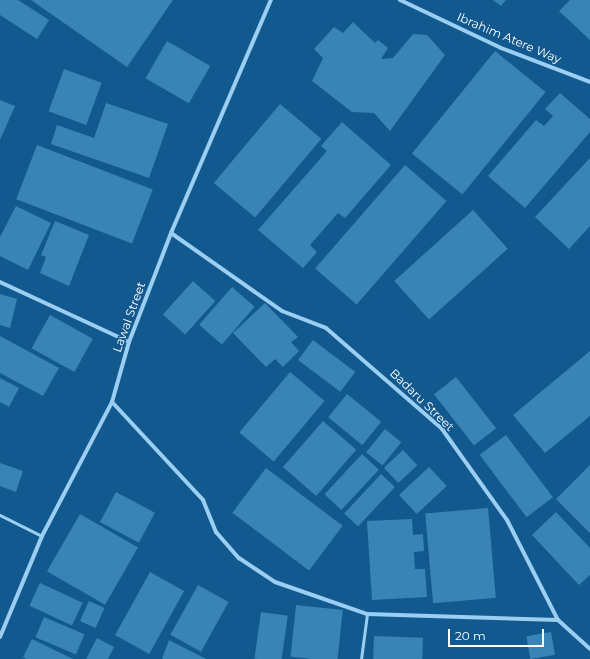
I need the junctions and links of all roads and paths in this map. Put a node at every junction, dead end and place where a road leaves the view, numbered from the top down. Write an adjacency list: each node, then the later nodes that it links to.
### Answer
1 (271, 0): 4 (street, Lawal Street)
2 (400, 0): 3 (street, Ibrahim Atere Way)
3 (590, 82)
4 (171, 233): 6 (street, Lawal Street); 11 (street, Badaru Street)
5 (0, 282): 6 (street)
6 (129, 342): 7 (street, Lawal Street)
7 (112, 402): 9 (street, Lawal Street); 10 (street)
8 (0, 515): 9 (lane)
9 (42, 536): 12 (street, Lawal Street)
10 (367, 614): 11 (street); 14 (lane)
11 (558, 620): 13 (street, Badaru Street)
12 (0, 637)
13 (590, 649)
14 (361, 659)

